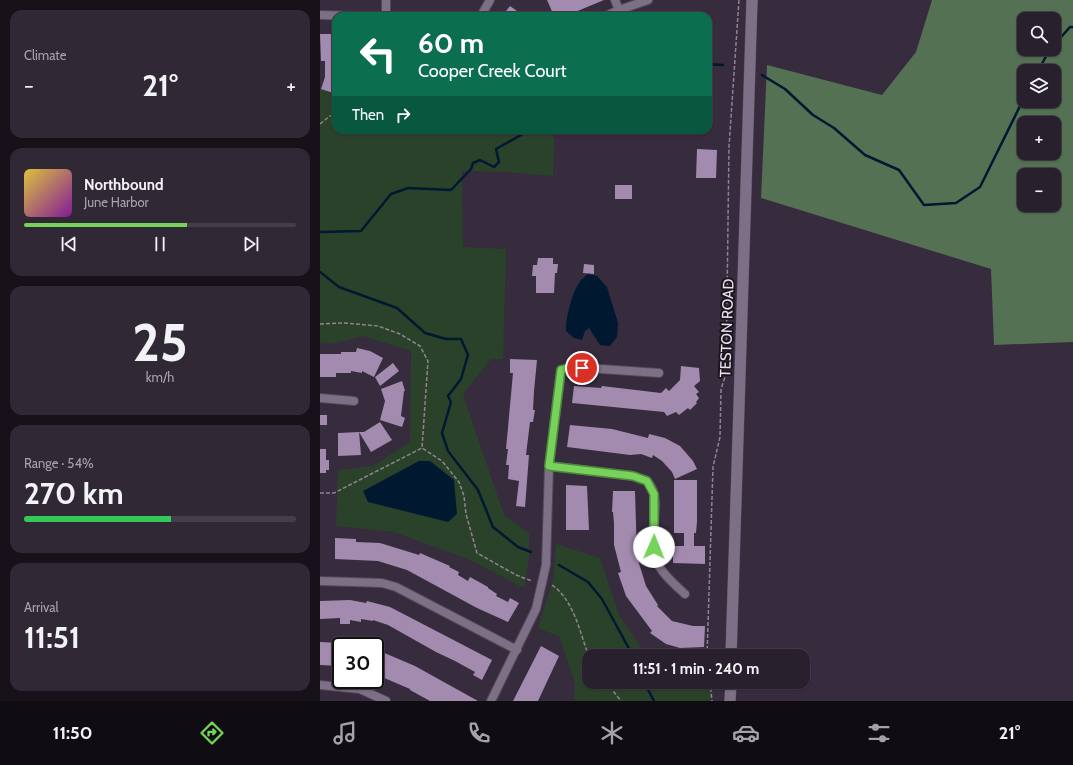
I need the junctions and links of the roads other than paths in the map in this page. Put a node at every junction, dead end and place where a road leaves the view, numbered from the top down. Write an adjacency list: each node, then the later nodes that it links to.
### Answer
1 (386, 0): 7 (street)
2 (490, 0): 8 (street)
3 (615, 0): 6 (street)
4 (648, 0): 6 (street)
5 (752, 0): 18 (main road, TESTON ROAD)
6 (619, 10): 9 (street)
7 (386, 12)
8 (483, 12)
9 (615, 12)
10 (320, 16): 11 (street)
11 (332, 16)
12 (659, 373): 15 (street)
13 (320, 398): 14 (street)
14 (354, 401)
15 (549, 466): 17 (street); 19 (street)
16 (320, 581): 19 (street)
17 (685, 594)
18 (731, 649)
19 (517, 650): 23 (street)
20 (320, 684): 22 (street)
21 (730, 689): 24 (main road)
22 (386, 701)
23 (492, 701)
24 (730, 701)

